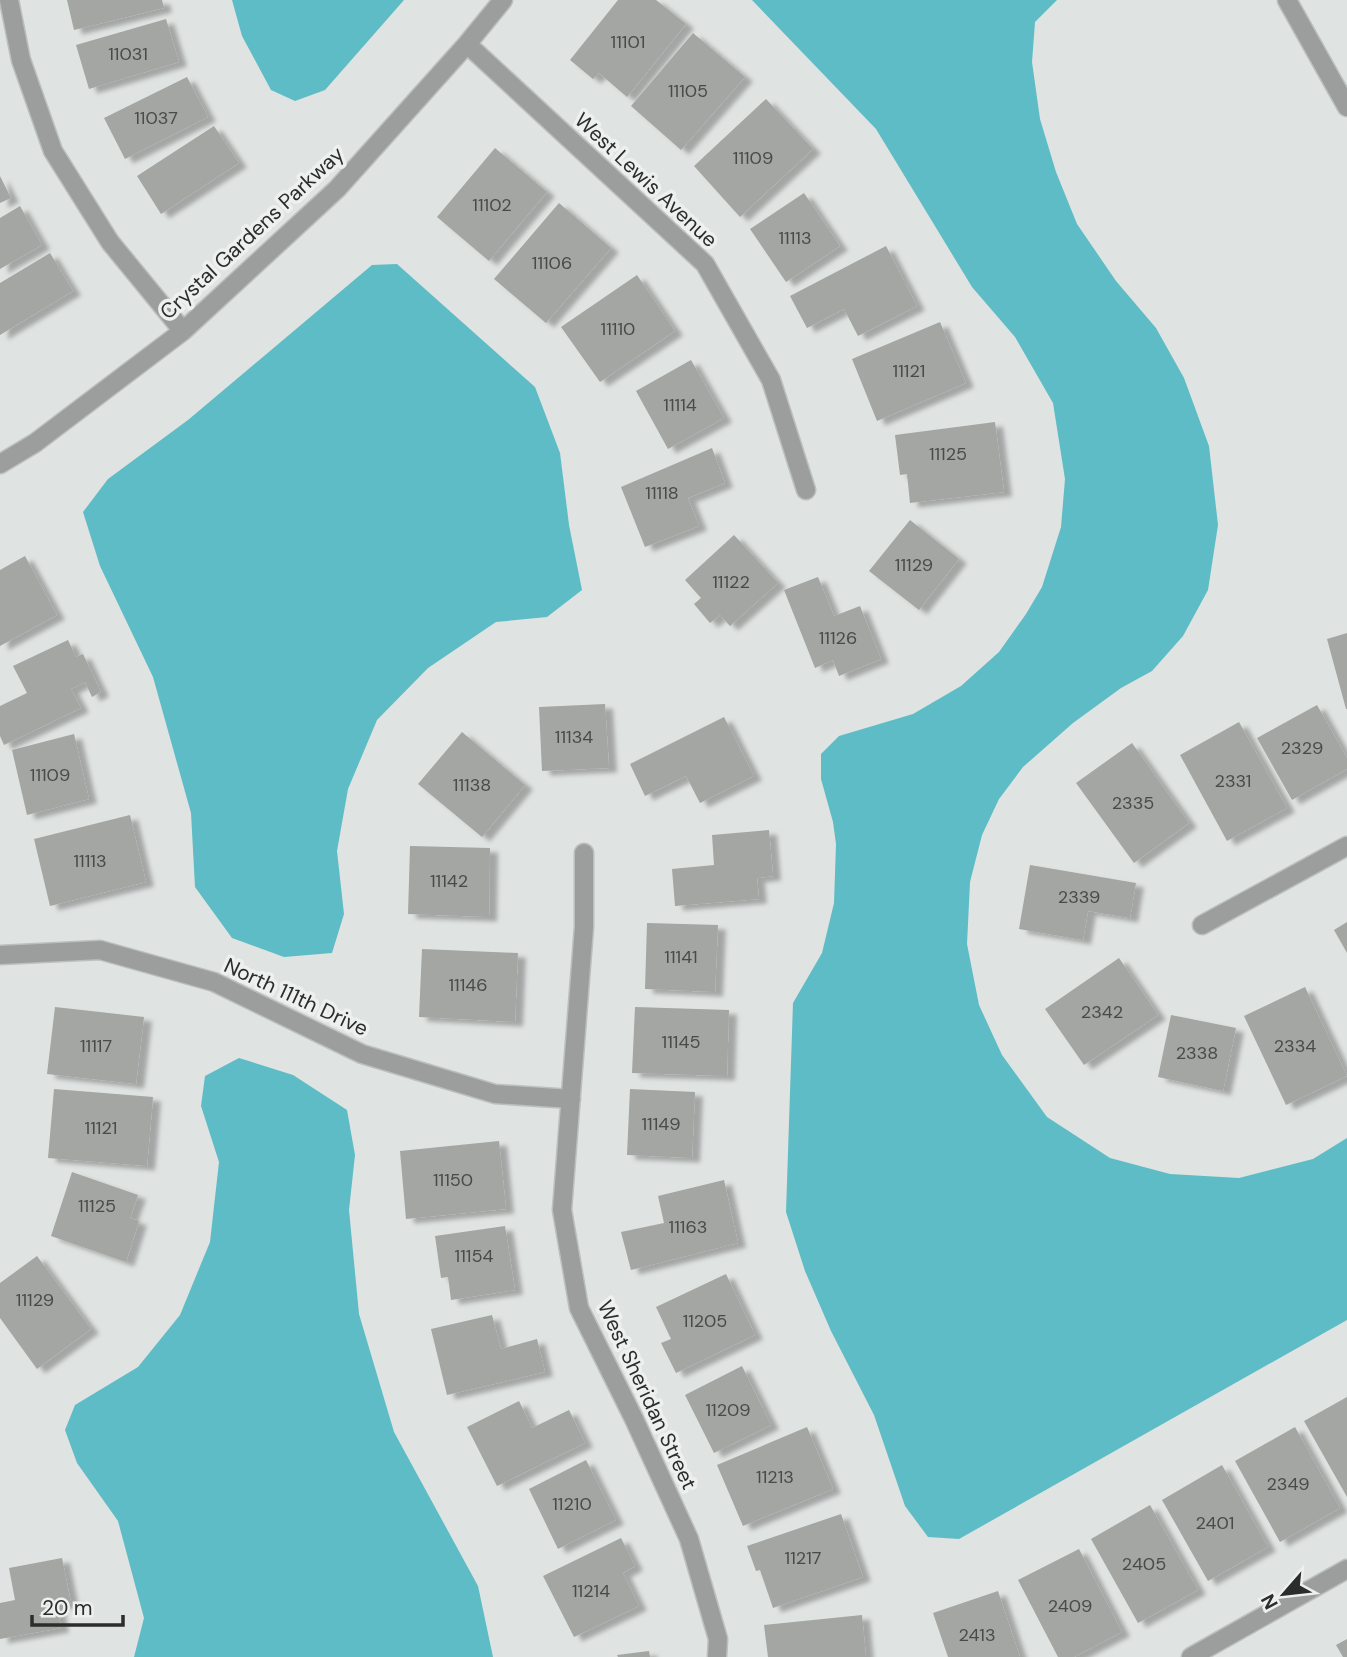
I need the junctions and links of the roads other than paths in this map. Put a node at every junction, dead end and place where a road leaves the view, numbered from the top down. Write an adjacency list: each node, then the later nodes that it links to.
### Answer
1 (9, 0): 6 (street)
2 (503, 0): 4 (street, Crystal Gardens Parkway)
3 (1287, 0): 5 (street)
4 (467, 44): 6 (street, Crystal Gardens Parkway); 8 (street, West Lewis Avenue)
5 (1347, 107)
6 (183, 331): 7 (street, Crystal Gardens Parkway)
7 (0, 464)
8 (806, 490)
9 (1347, 846): 11 (street)
10 (583, 853): 13 (street, West Sheridan Street)
11 (1202, 925)
12 (0, 954): 13 (street, North 111th Drive)
13 (571, 1099): 15 (street, West Sheridan Street)
14 (1347, 1569): 16 (street)
15 (717, 1657)
16 (1191, 1657)

